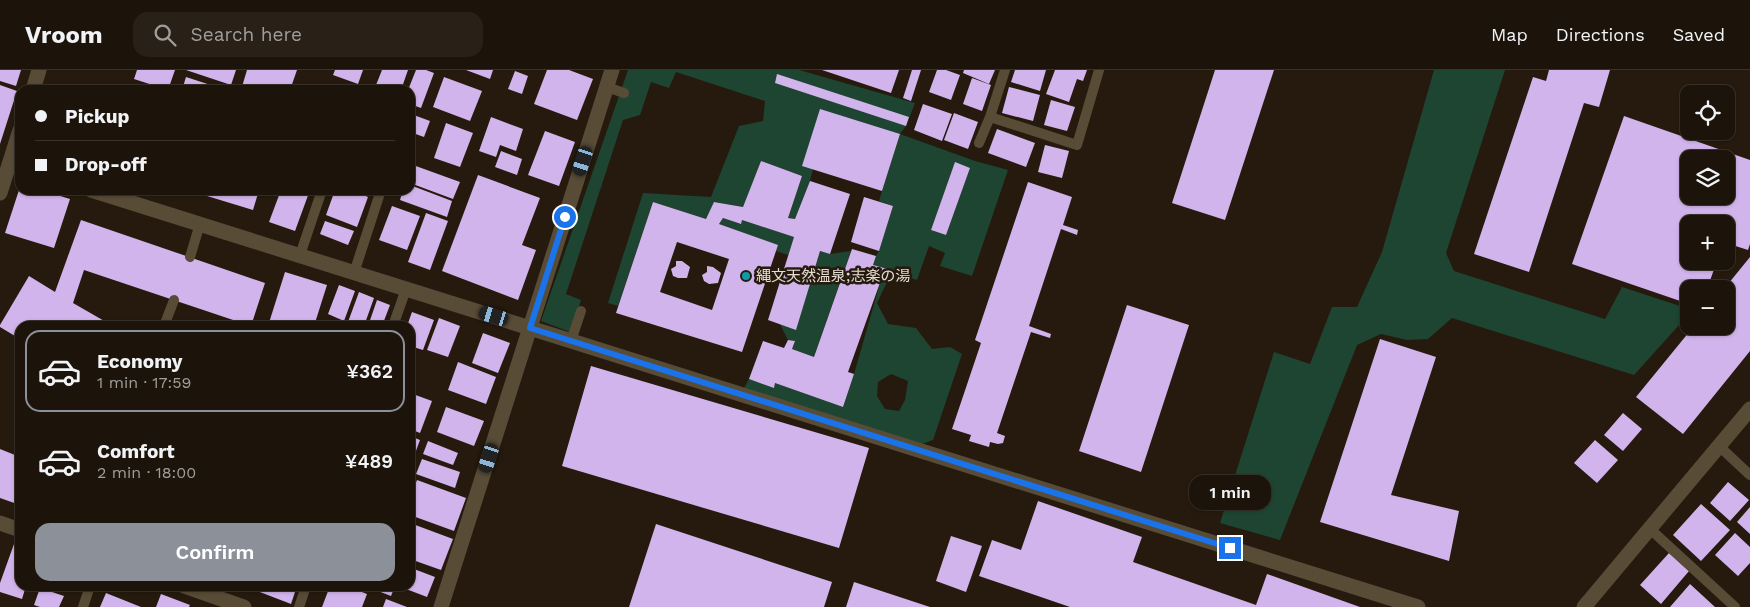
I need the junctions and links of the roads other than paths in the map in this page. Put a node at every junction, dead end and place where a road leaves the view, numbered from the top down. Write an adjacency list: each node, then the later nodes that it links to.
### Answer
1 (39, 70): 5 (street)
2 (612, 70): 6 (street)
3 (1005, 70): 8 (lane)
4 (1099, 70): 8 (lane)
5 (34, 85)
6 (607, 86): 7 (lane); 25 (street)
7 (624, 93)
8 (990, 117): 9 (lane)
9 (978, 143)
10 (15, 147): 11 (street)
11 (10, 164): 12 (street)
12 (0, 193)
13 (108, 195): 16 (street)
14 (320, 195): 17 (lane)
15 (380, 195): 19 (lane)
16 (200, 224): 17 (street); 18 (lane)
17 (300, 255): 19 (street)
18 (190, 257)
19 (354, 272): 20 (street)
20 (406, 289): 24 (lane); 25 (street)
21 (174, 300): 23 (lane)
22 (580, 311): 26 (lane)
23 (166, 321)
24 (395, 321)
25 (530, 328): 26 (street); 39 (street)
26 (571, 341): 40 (street)
27 (1750, 409): 28 (street)
28 (1719, 446): 29 (lane); 32 (street)
29 (1750, 475)
30 (0, 523): 31 (street)
31 (15, 528)
32 (1649, 528): 41 (street); 42 (lane)
33 (88, 591): 36 (lane)
34 (198, 591): 37 (street)
35 (304, 591): 38 (lane)
36 (82, 607)
37 (244, 607)
38 (298, 607)
39 (442, 607)
40 (1418, 607)
41 (1584, 607)
42 (1735, 607)

